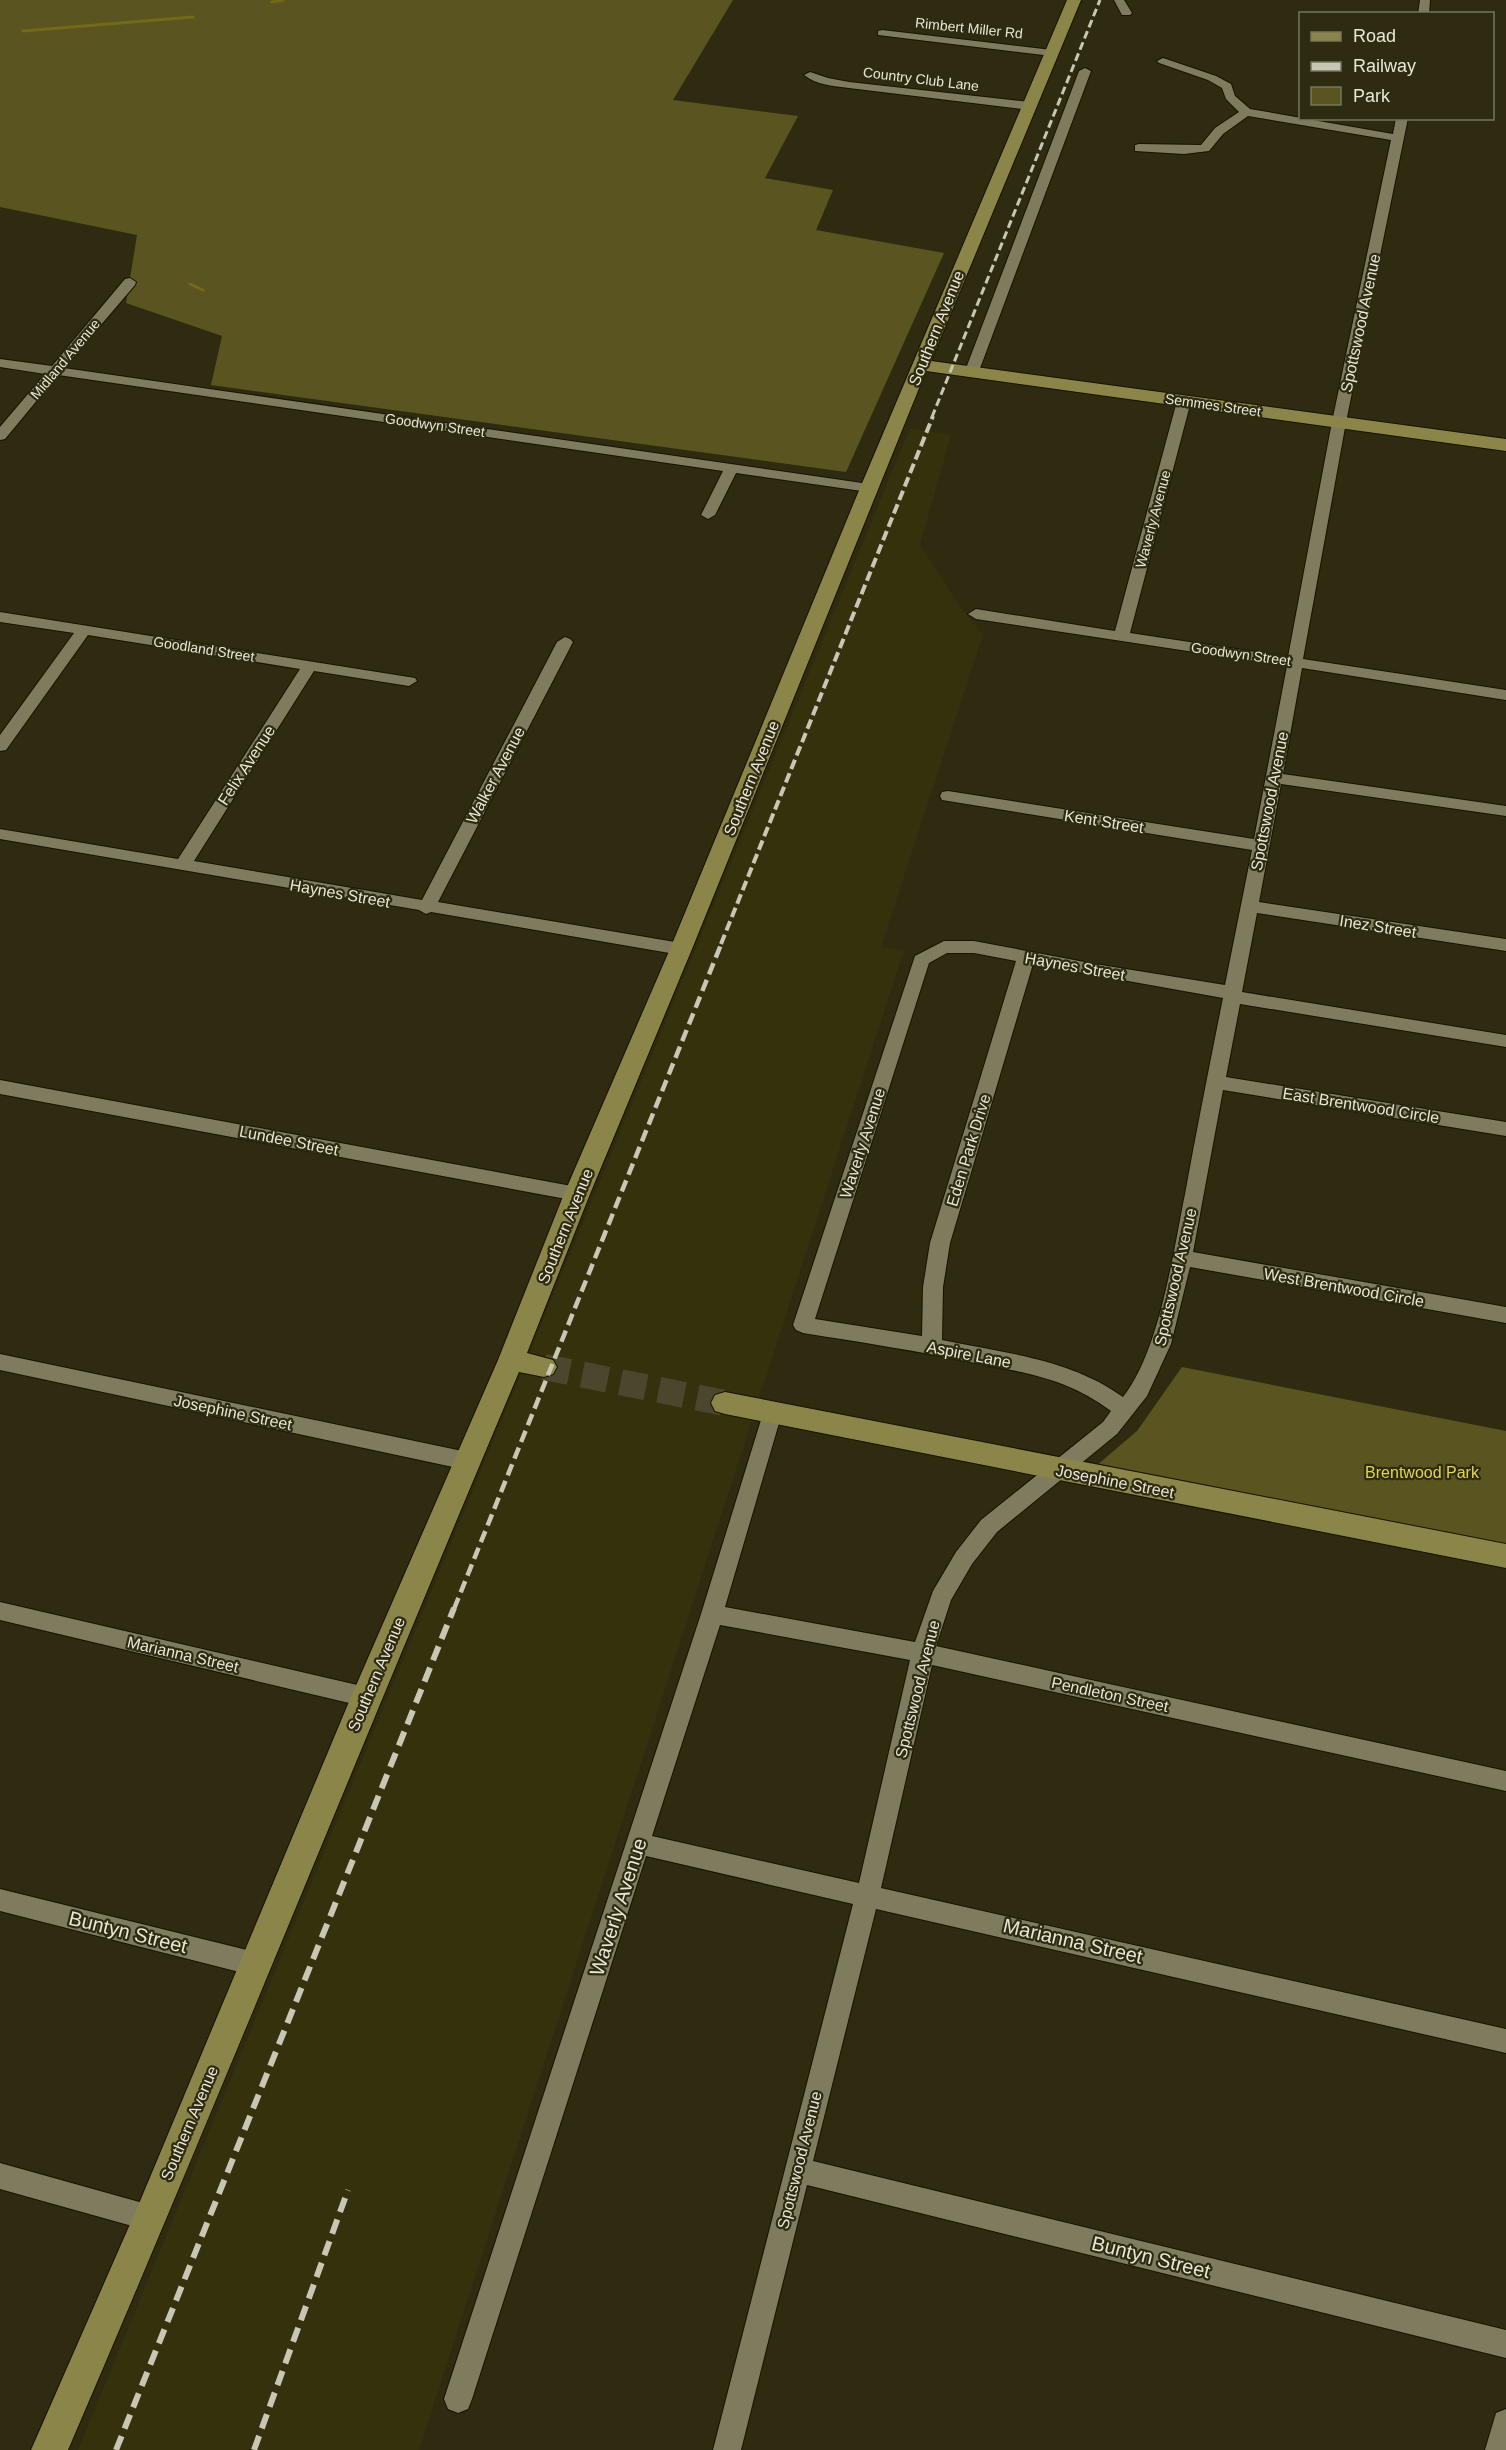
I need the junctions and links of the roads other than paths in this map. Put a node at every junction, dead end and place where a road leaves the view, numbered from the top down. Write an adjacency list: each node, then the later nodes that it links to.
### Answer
1 (1074, 0): 5 (main road, Southern Avenue)
2 (1119, 0): 3 (street)
3 (1126, 13)
4 (882, 33): 5 (street, Rimbert Miller Rd)
5 (1052, 53): 9 (main road, Southern Avenue)
6 (1163, 61): 10 (street)
7 (1085, 71): 18 (street)
8 (810, 75): 9 (street, Country Club Lane)
9 (1030, 106): 16 (main road, Southern Avenue)
10 (1246, 112): 12 (street); 13 (street)
11 (1402, 120): 12 (street, Spottswood Avenue)
12 (1398, 138): 20 (street, Spottswood Avenue)
13 (1139, 148)
14 (130, 282): 17 (street, Midland Avenue)
15 (0, 363): 17 (street, Goodwyn Street)
16 (921, 365): 18 (main road, Semmes Street); 24 (main road, Southern Avenue)
17 (56, 371): 21 (street, Midland Avenue); 23 (street, Goodwyn Street)
18 (972, 372): 19 (main road, Semmes Street)
19 (1184, 401): 20 (main road, Semmes Street); 29 (street, Waverly Avenue)
20 (1339, 422): 22 (main road, Semmes Street); 31 (street, Spottswood Avenue)
21 (0, 436)
22 (1506, 445)
23 (732, 467): 24 (street, Goodwyn Street); 25 (street)
24 (869, 488): 45 (main road, Southern Avenue)
25 (708, 515)
26 (976, 614): 29 (street, Goodwyn Street)
27 (0, 617): 28 (street, Goodland Street)
28 (84, 630): 32 (street, Goodland Street); 35 (street)
29 (1121, 636): 31 (street, Goodwyn Street)
30 (565, 642): 43 (street, Walker Avenue)
31 (1295, 662): 34 (street, Goodwyn Street); 36 (street, Spottswood Avenue)
32 (310, 665): 33 (street, Goodland Street); 41 (street, Felix Avenue)
33 (409, 681)
34 (1506, 695)
35 (0, 746)
36 (1274, 778): 38 (street); 40 (street, Spottswood Avenue)
37 (948, 796): 40 (street, Kent Street)
38 (1506, 811)
39 (0, 834): 41 (street, Haynes Street)
40 (1261, 846): 42 (street, Spottswood Avenue)
41 (182, 866): 43 (street, Haynes Street)
42 (1250, 906): 44 (street, Inez Street); 48 (street, Spottswood Avenue)
43 (426, 908): 45 (street, Haynes Street)
44 (1506, 945)
45 (681, 950): 53 (main road, Southern Avenue)
46 (1026, 958): 47 (street, Haynes Street); 48 (street, Haynes Street); 57 (street, Eden Park Drive)
47 (921, 960): 56 (street, Waverly Avenue)
48 (1232, 994): 49 (street, Haynes Street); 50 (street, Spottswood Avenue)
49 (1506, 1041)
50 (1215, 1082): 52 (street, East Brentwood Circle); 54 (street, Spottswood Avenue)
51 (0, 1087): 53 (street, Lundee Street)
52 (1506, 1129)
53 (577, 1194): 58 (main road, Southern Avenue)
54 (1182, 1258): 55 (street, West Brentwood Circle); 62 (street, Spottswood Avenue)
55 (1506, 1316)
56 (803, 1325): 57 (street, Aspire Lane)
57 (932, 1346): 62 (street, Aspire Lane)
58 (512, 1360): 60 (main road); 64 (main road, Southern Avenue)
59 (0, 1362): 64 (street, Josephine Street)
60 (544, 1367)
61 (725, 1403): 63 (main road, Josephine Street)
62 (1125, 1410): 65 (street, Spottswood Avenue)
63 (772, 1413): 65 (main road, Josephine Street); 68 (street, Waverly Avenue)
64 (467, 1461): 70 (main road, Southern Avenue)
65 (1057, 1470): 66 (main road, Josephine Street); 69 (street, Spottswood Avenue)
66 (1506, 1556)
67 (0, 1611): 70 (street, Marianna Street)
68 (712, 1614): 69 (street, Pendleton Street); 72 (street, Waverly Avenue)
69 (923, 1653): 71 (street, Pendleton Street); 73 (street, Spottswood Avenue)
70 (366, 1697): 75 (main road, Southern Avenue)
71 (1506, 1781)
72 (639, 1844): 73 (street, Marianna Street); 81 (street, Waverly Avenue)
73 (868, 1894): 76 (street, Marianna Street); 77 (street, Spottswood Avenue)
74 (0, 1900): 75 (street, Buntyn Street)
75 (255, 1964): 79 (main road, Southern Avenue)
76 (1506, 2041)
77 (797, 2170): 80 (street, Buntyn Street); 84 (street, Spottswood Avenue)
78 (0, 2176): 79 (street)
79 (150, 2218): 83 (main road, Southern Avenue)
80 (1506, 2344)
81 (458, 2399)
82 (1506, 2423): 85 (street)
83 (49, 2450)
84 (726, 2450)
85 (1499, 2450)

